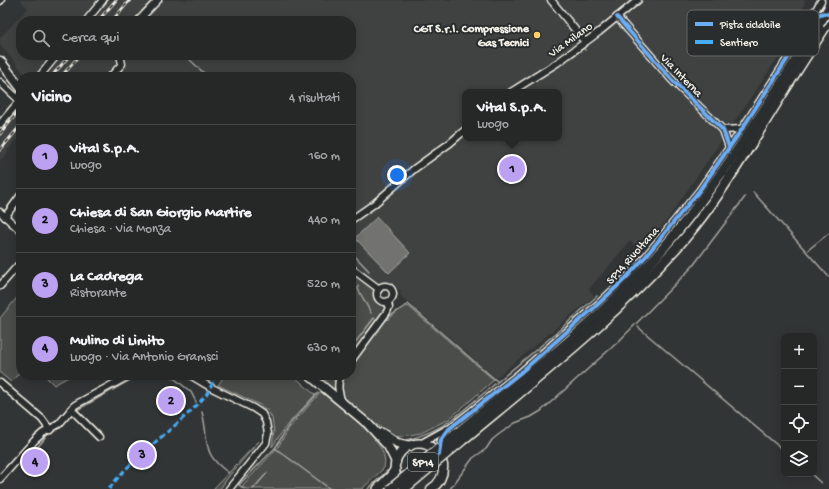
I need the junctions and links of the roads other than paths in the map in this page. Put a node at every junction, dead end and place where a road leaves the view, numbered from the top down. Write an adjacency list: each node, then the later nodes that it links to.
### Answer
1 (103, 0): 8 (street)
2 (158, 0): 9 (street)
3 (551, 0): 13 (street)
4 (638, 0): 10 (street, Via Milano)
5 (820, 0): 6 (street, SP14 Rivoltana); 11 (street, SP14 Rivoltana)
6 (815, 10)
7 (819, 15): 11 (street, SP14 Rivoltana)
8 (90, 16)
9 (143, 16)
10 (617, 18): 13 (street, Via Milano); 28 (street, Via Interna)
11 (826, 18): 12 (highway, SP14)
12 (819, 28)
13 (584, 42): 23 (street, Via Milano)
14 (789, 56): 27 (street, SP14 Rivoltana)
15 (800, 56): 53 (highway, SP14)
16 (53, 60): 19 (street)
17 (121, 60): 20 (street)
18 (0, 61): 21 (main road)
19 (43, 72)
20 (115, 72)
21 (16, 81)
22 (0, 82): 24 (street)
23 (516, 89)
24 (16, 96)
25 (16, 105): 26 (street)
26 (0, 124)
27 (742, 129): 28 (street); 30 (street, SP14 Rivoltana)
28 (723, 130): 30 (street, Via Interna)
29 (462, 133): 34 (street)
30 (729, 148): 49 (street, SP14 Rivoltana)
31 (16, 202): 33 (street)
32 (0, 212): 33 (street)
33 (5, 217): 35 (street)
34 (356, 217)
35 (16, 227)
36 (16, 268): 38 (street)
37 (356, 272): 39 (street)
38 (0, 286)
39 (379, 289): 40 (street); 40 (street)
40 (388, 302): 41 (street)
41 (356, 354)
42 (121, 380): 48 (street)
43 (198, 380): 60 (street)
44 (315, 380): 47 (main road)
45 (338, 380): 47 (street)
46 (0, 383): 51 (street)
47 (342, 402): 50 (main road)
48 (71, 409): 51 (street); 52 (street)
49 (460, 420): 54 (street, SP14 Rivoltana); 56 (street, SP14 Rivoltana)
50 (368, 424): 55 (main road); 57 (main road)
51 (50, 430): 59 (street)
52 (99, 437)
53 (458, 438): 62 (highway, SP14, bridge); 63 (highway, SP14, bridge)
54 (420, 444): 55 (main road, SP14 Rivoltana); 56 (main road)
55 (410, 446): 57 (main road)
56 (439, 455): 58 (main road, SP14 Rivoltana)
57 (395, 466): 61 (highway, SP14); 64 (main road)
58 (441, 477): 65 (main road); 66 (street)
59 (0, 479)
60 (229, 489)
61 (378, 489)
62 (391, 489)
63 (404, 489)
64 (407, 489)
65 (431, 489)
66 (441, 489)

